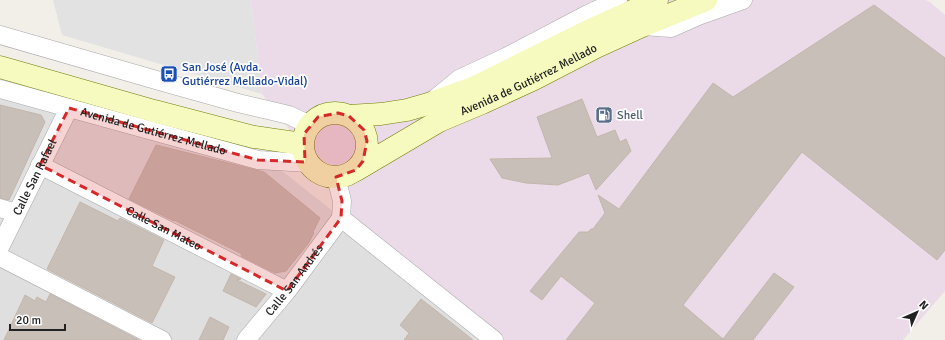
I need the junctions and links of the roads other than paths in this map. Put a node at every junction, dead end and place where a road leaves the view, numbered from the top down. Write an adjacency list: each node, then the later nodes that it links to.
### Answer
1 (618, 0): 9 (street)
2 (657, 0): 9 (main road, Avenida de Gutiérrez Mellado)
3 (706, 0): 5 (main road, Avenida de Gutiérrez Mellado)
4 (743, 0): 5 (street)
5 (642, 26): 14 (main road, Avenida de Gutiérrez Mellado)
6 (0, 35): 12 (street)
7 (0, 67): 12 (main road, Avenida de Gutiérrez Mellado)
8 (0, 89): 10 (street, Avenida de Gutiérrez Mellado)
9 (428, 104): 11 (main road, Avenida de Gutiérrez Mellado)
10 (69, 108): 12 (street, Avenida de Gutiérrez Mellado); 13 (street, Calle San Rafael)
11 (349, 116): 12 (main road); 14 (main road)
12 (307, 144): 14 (main road)
13 (40, 165): 15 (street, Calle San Rafael); 19 (street, Calle San Mateo)
14 (346, 174): 16 (street)
15 (8, 211): 17 (street, Calle San Rafael)
16 (341, 218): 19 (street, Calle San Andrés); 22 (street)
17 (0, 247)
18 (0, 257): 20 (street)
19 (287, 291): 21 (street, Calle San Andrés)
20 (162, 340)
21 (246, 340)
22 (494, 340)

